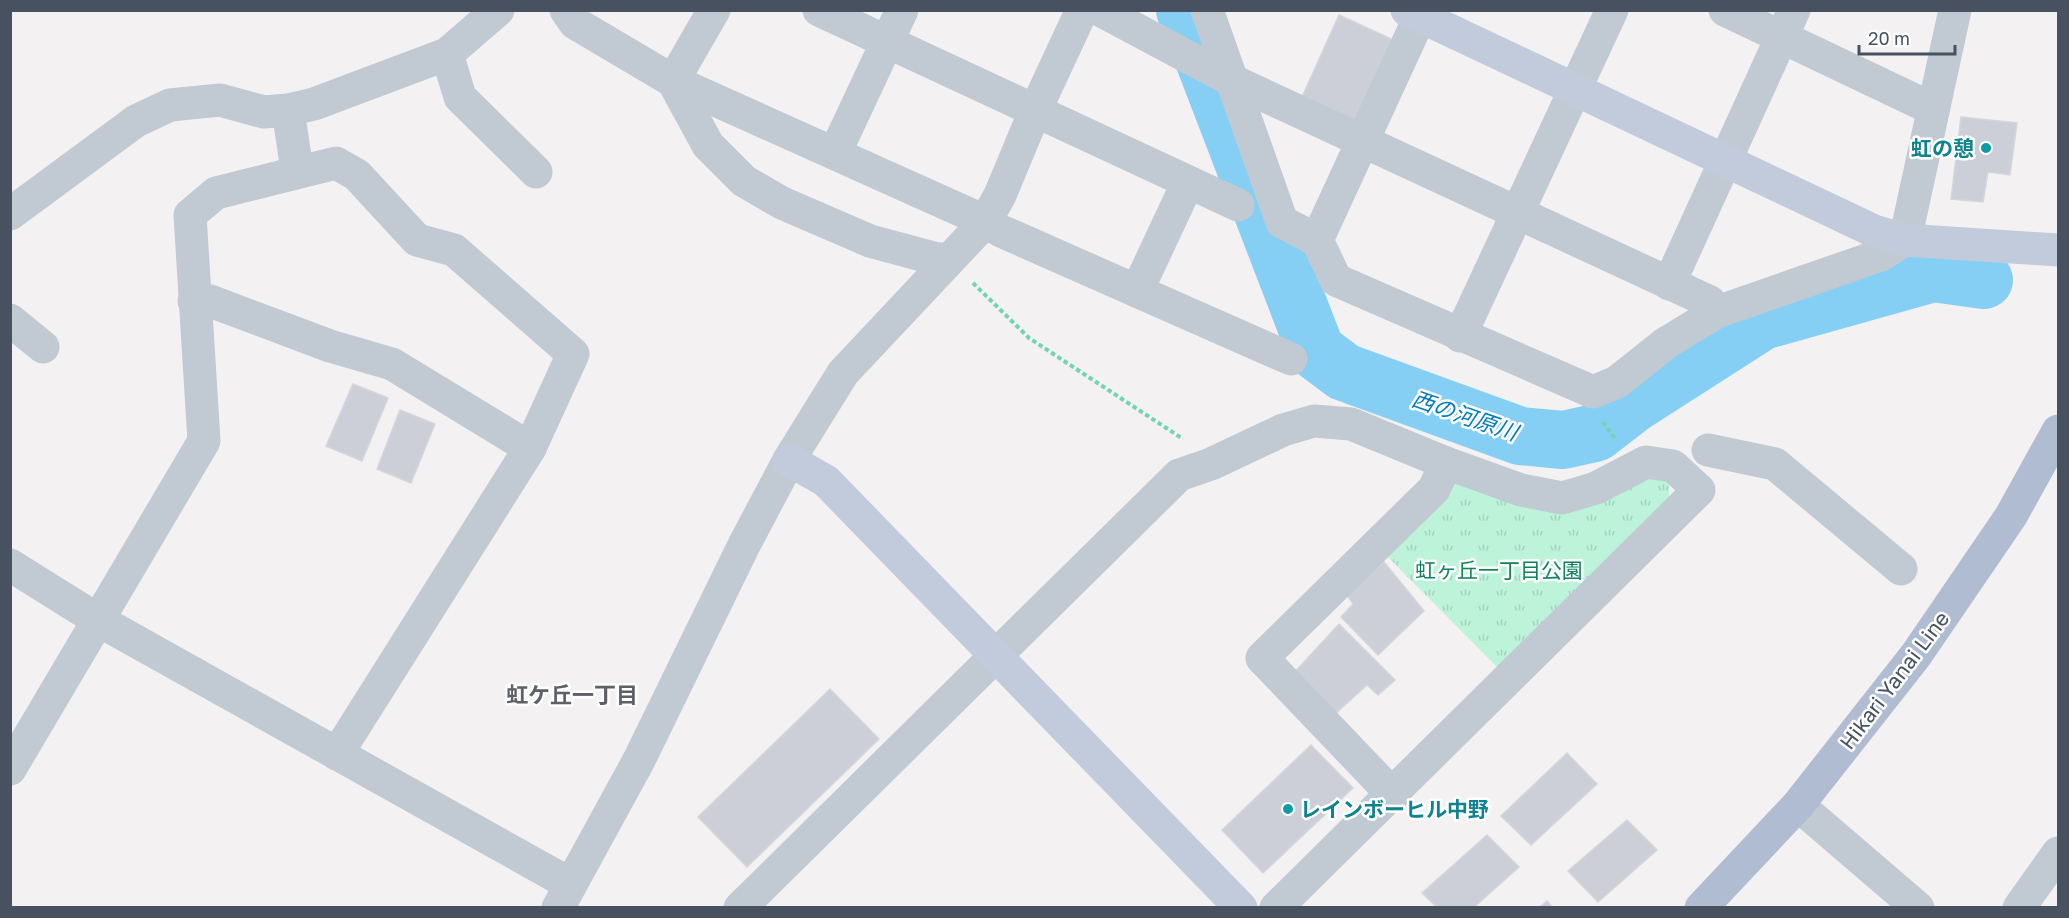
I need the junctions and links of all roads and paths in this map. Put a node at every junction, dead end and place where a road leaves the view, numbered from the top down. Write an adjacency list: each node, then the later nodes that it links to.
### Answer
1 (498, 10): 15 (street)
2 (566, 10): 17 (street)
3 (714, 10): 17 (street)
4 (819, 10): 14 (street)
5 (902, 10): 14 (street)
6 (1082, 10): 21 (street)
7 (1101, 10): 16 (street)
8 (1207, 10): 16 (street)
9 (1612, 10): 18 (street)
10 (1725, 10): 13 (street)
11 (1955, 10): 19 (street)
12 (1417, 13): 18 (street); 22 (street)
13 (1788, 24): 19 (street); 24 (street)
14 (887, 43): 21 (street); 23 (street)
15 (447, 54): 20 (street); 26 (street)
16 (1232, 80): 22 (street); 32 (street)
17 (674, 81): 23 (street); 35 (street)
18 (1575, 89): 24 (street); 30 (street)
19 (1933, 109): 33 (street)
20 (288, 110): 25 (street); 29 (street)
21 (1035, 111): 27 (street); 31 (street)
22 (1363, 142): 30 (street); 32 (street)
23 (834, 153): 31 (street)
24 (1726, 162): 33 (street); 36 (street)
25 (297, 170): 38 (street); 45 (street)
26 (536, 172)
27 (1188, 182): 28 (street); 37 (street)
28 (1238, 205)
29 (10, 214)
30 (1519, 214): 36 (street); 41 (street)
31 (985, 222): 35 (street); 37 (street)
32 (1317, 240): 41 (street)
33 (1905, 240): 34 (street); 39 (street)
34 (2058, 250)
35 (949, 260): 47 (street)
36 (1669, 284): 39 (street)
37 (1137, 291): 43 (street)
38 (194, 301): 45 (street); 51 (street)
39 (1717, 312): 41 (street)
40 (10, 320): 42 (street)
41 (1460, 336)
42 (43, 347)
43 (1291, 359)
44 (2058, 431): 56 (main road, Hikari Yanai Line)
45 (530, 448): 53 (street)
46 (1708, 450): 50 (street)
47 (789, 460): 52 (street); 58 (street)
48 (1446, 463): 52 (street); 55 (street); 55 (street)
49 (10, 565): 51 (street)
50 (1901, 569)
51 (98, 620): 53 (street); 54 (street)
52 (995, 653): 59 (street); 60 (street)
53 (337, 754): 58 (street)
54 (10, 769)
55 (1393, 795): 61 (street)
56 (1798, 805): 62 (main road, Hikari Yanai Line); 63 (street)
57 (2058, 853): 64 (street)
58 (564, 896)
59 (740, 908)
60 (1241, 908)
61 (1276, 908)
62 (1701, 908)
63 (1918, 908)
64 (2019, 908)

